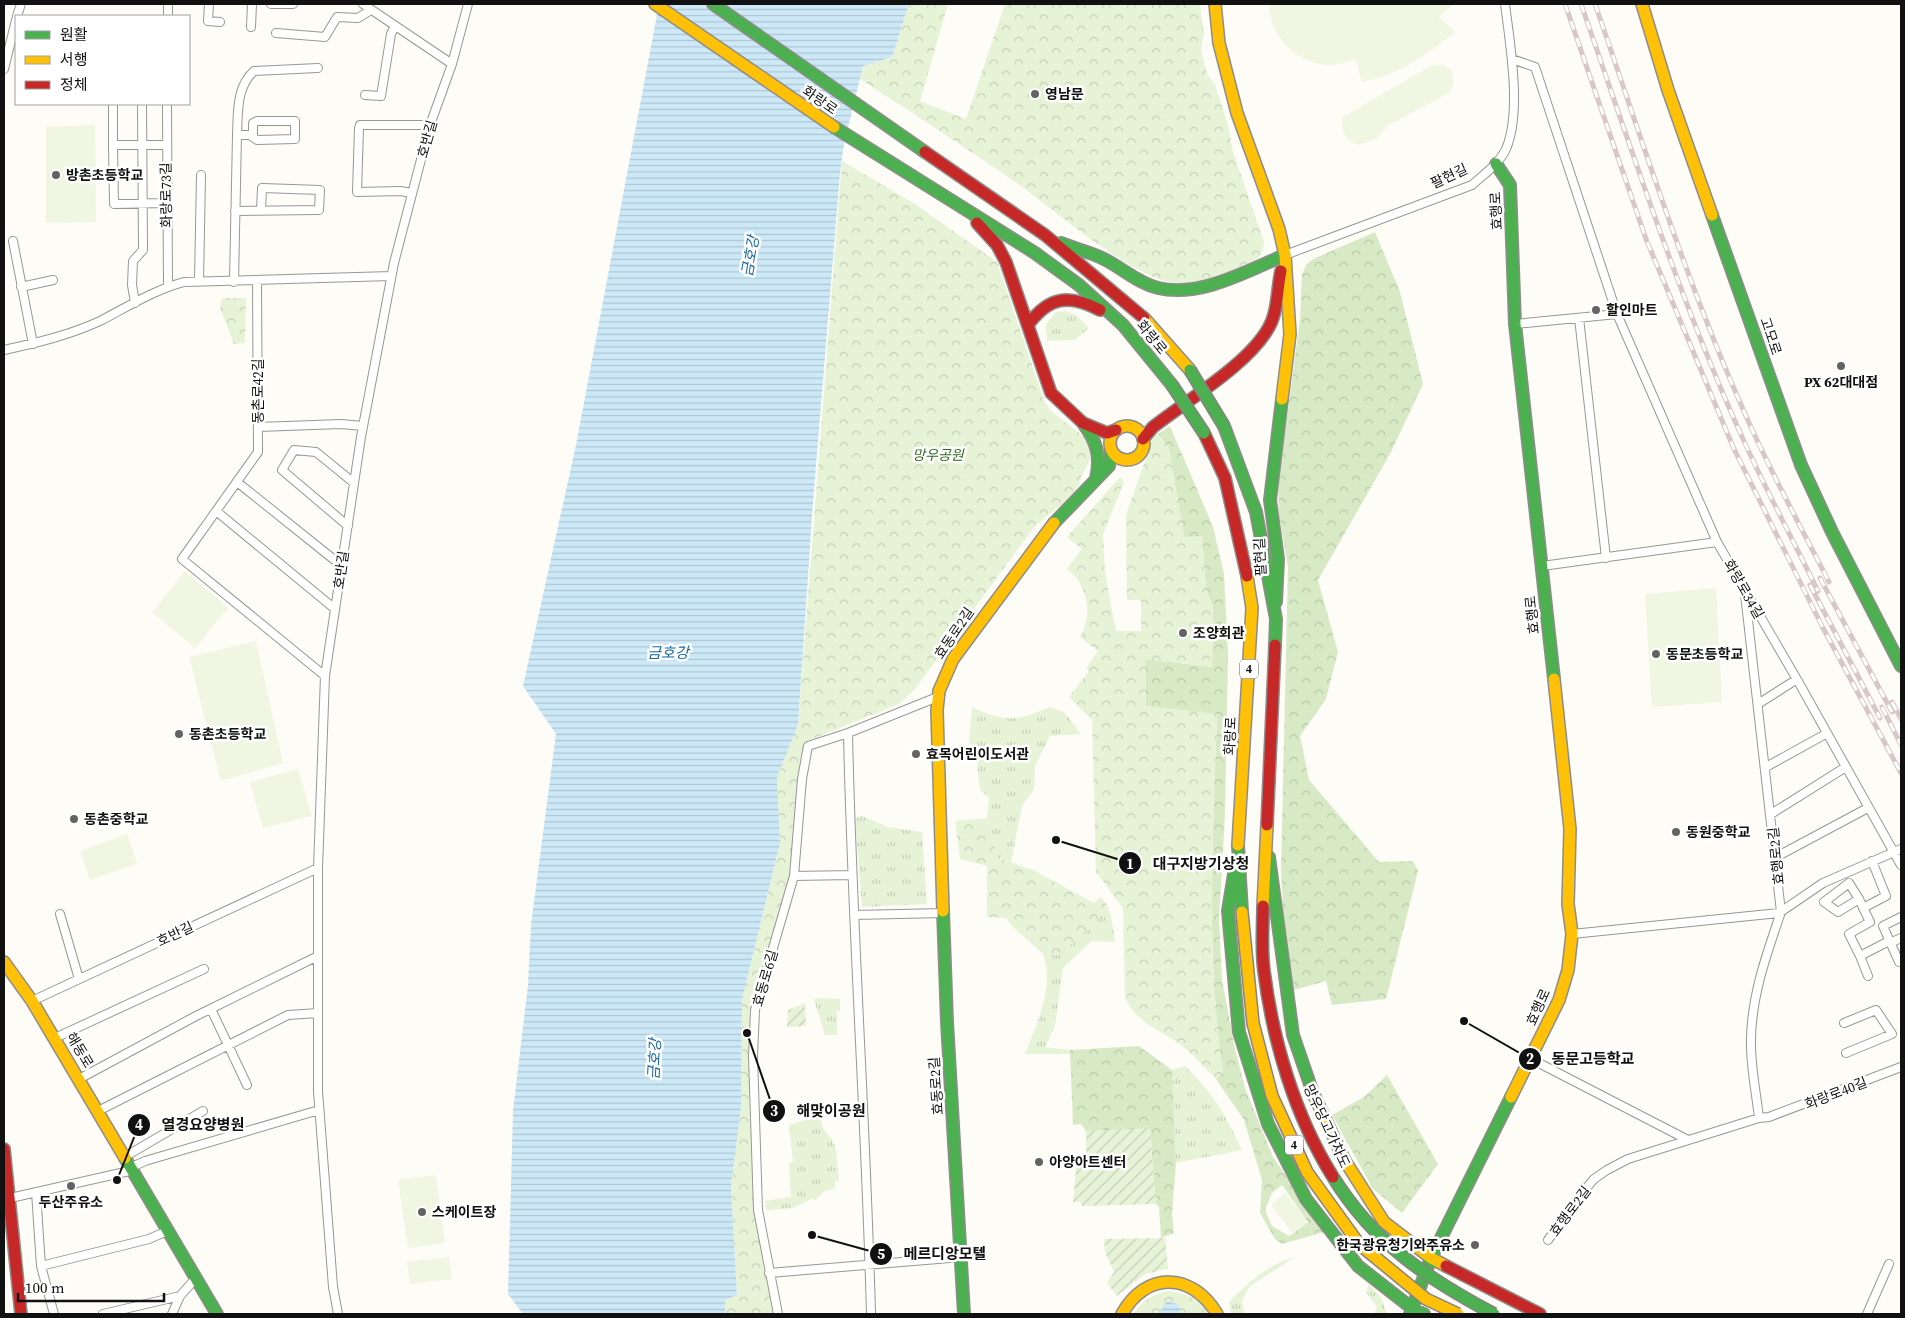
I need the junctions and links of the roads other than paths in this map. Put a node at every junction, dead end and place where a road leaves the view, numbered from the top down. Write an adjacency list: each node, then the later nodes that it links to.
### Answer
1 (209, 4): 13 (street)
2 (252, 4): 16 (street)
3 (271, 4): 4 (street)
4 (293, 4)
5 (363, 4): 12 (street)
6 (468, 4): 19 (street, 호반길)
7 (655, 4): 35 (main road, 화랑로)
8 (713, 4): 40 (main road, 화랑로)
9 (1215, 4): 42 (main road, 팔현길)
10 (1505, 4): 18 (street, 팔현길)
11 (1642, 4): 79 (main road, 고모로)
12 (371, 10): 15 (street); 17 (street)
13 (220, 22)
14 (15, 24): 21 (street)
15 (395, 26): 19 (street); 22 (street)
16 (252, 27)
17 (276, 33)
18 (1512, 59): 32 (street, 팔현길); 51 (street, 화랑로34길)
19 (452, 64): 26 (street, 호반길)
20 (318, 68): 27 (street)
21 (4, 69)
22 (366, 95)
23 (113, 105): 29 (street)
24 (142, 105): 30 (street)
25 (166, 105): 31 (street, 화랑로73길)
26 (430, 125): 34 (street, 호반길); 34 (street)
27 (237, 136): 28 (street); 39 (street)
28 (253, 137): 28 (street)
29 (113, 145): 30 (street); 36 (street)
30 (142, 145): 31 (street); 36 (street)
31 (166, 146): 37 (street, 화랑로73길)
32 (1496, 164): 42 (street, 팔현길); 53 (main road, 효행로)
33 (201, 175): 46 (street)
34 (412, 194): 43 (street, 호반길)
35 (949, 201): 54 (main road); 55 (main road, 화랑로)
36 (143, 204): 37 (street); 50 (street)
37 (166, 204): 48 (street, 화랑로73길)
38 (261, 210): 38 (street); 39 (street)
39 (236, 211): 47 (street)
40 (1045, 235): 42 (main road); 78 (main road, 화랑로, bridge)
41 (13, 241): 49 (street)
42 (1285, 257): 61 (main road); 78 (main road, 팔현길)
43 (391, 276): 45 (street); 59 (street, 호반길)
44 (53, 280): 49 (street)
45 (257, 281): 47 (street); 60 (street, 동촌로42길)
46 (200, 282): 47 (street); 48 (street)
47 (234, 282)
48 (168, 286): 50 (street)
49 (21, 287): 56 (street)
50 (136, 303): 56 (street)
51 (1617, 314): 52 (street); 72 (street, 화랑로34길)
52 (1579, 318): 53 (street); 73 (street)
53 (1515, 324): 75 (main road, 효행로)
54 (1028, 325): 55 (main road); 58 (main road)
55 (1123, 325): 91 (main road, 화랑로 / 4, bridge)
56 (33, 344): 57 (street)
57 (4, 350)
58 (1086, 425): 64 (main road); 68 (main road)
59 (363, 426): 60 (street); 69 (street, 호반길)
60 (258, 427): 67 (street, 동촌로42길)
61 (1152, 427): 62 (main road); 63 (main road)
62 (1134, 428): 63 (main road); 64 (main road)
63 (1143, 439): 65 (main road)
64 (1113, 440): 65 (main road); 66 (main road)
65 (1122, 460): 66 (main road, 효동로2길)
66 (1105, 472): 68 (main road, 효동로2길)
67 (237, 482): 70 (street, 동촌로42길); 74 (street)
68 (1095, 482): 82 (main road, 효동로2길)
69 (354, 483): 71 (street, 호반길); 71 (street)
70 (216, 511): 77 (street); 80 (street, 동촌로42길)
71 (348, 526): 74 (street, 호반길)
72 (1717, 542): 73 (street); 76 (street, 화랑로34길)
73 (1606, 558): 75 (street)
74 (342, 566): 77 (street, 호반길)
75 (1542, 566): 107 (main road, 효행로)
76 (1745, 591): 83 (street, 효행로2길); 92 (street, 화랑로34길)
77 (336, 609): 80 (street, 호반길)
78 (1276, 619): 90 (main road, 화랑로)
79 (1901, 666)
80 (325, 676): 96 (street, 호반길)
81 (1792, 683): 83 (street)
82 (940, 696): 84 (street, 효동로6길); 103 (main road, 효동로2길)
83 (1758, 704): 86 (street, 효행로2길)
84 (848, 733): 97 (street); 98 (street, 효동로6길)
85 (1822, 736): 86 (street)
86 (1766, 767): 89 (street, 효행로2길)
87 (1841, 770): 89 (street)
88 (1864, 810): 93 (street)
89 (1771, 814): 93 (street, 효행로2길)
90 (1267, 841): 100 (main road, 화랑로); 142 (main road)
91 (1238, 848): 149 (main road); 162 (main road, 화랑로 / 4, bridge)
92 (1898, 850): 94 (street); 95 (street, 화랑로34길)
93 (1776, 857): 102 (street, 효행로2길)
94 (1872, 862): 101 (street); 102 (street)
95 (1901, 865)
96 (318, 868): 110 (street, 호반길); 116 (street, 호반길)
97 (851, 875): 98 (street); 105 (street)
98 (794, 876): 146 (street, 효동로6길)
99 (1859, 899): 101 (street)
100 (1263, 906): 163 (main road, 망우당고가차도, bridge)
101 (1863, 908): 111 (street)
102 (1781, 912): 107 (street); 132 (street, 효행로2길)
103 (944, 913): 105 (street); 141 (main road, 효동로2길)
104 (60, 914): 116 (street)
105 (854, 914): 143 (street)
106 (1901, 916): 109 (street)
107 (1572, 934): 124 (main road, 효행로)
108 (1901, 938): 109 (street)
109 (1890, 942): 111 (street); 113 (street)
110 (318, 956): 118 (street); 119 (street, 호반길)
111 (1860, 956): 115 (street)
112 (4, 962): 117 (main road, 해동로)
113 (1899, 962)
114 (204, 969): 121 (street)
115 (1868, 976)
116 (79, 979): 117 (street, 호반길)
117 (32, 1001): 121 (main road, 해동로)
118 (211, 1009): 122 (street); 126 (street)
119 (318, 1013): 122 (street); 128 (street, 호반길)
120 (1844, 1023): 123 (street)
121 (55, 1038): 126 (main road, 해동로)
122 (228, 1045): 127 (street); 129 (street)
123 (1846, 1053)
124 (1531, 1059): 133 (street); 142 (main road, 효행로)
125 (1901, 1067): 131 (street, 화랑로40길)
126 (79, 1079): 129 (main road, 해동로)
127 (247, 1085)
128 (319, 1110): 136 (street); 155 (street, 호반길)
129 (98, 1111): 135 (main road, 해동로)
130 (203, 1111): 135 (street)
131 (1770, 1117): 132 (street, 효행로2길)
132 (1759, 1118): 133 (street, 효행로2길)
133 (1688, 1140): 140 (street, 효행로2길)
134 (4, 1149): 138 (main road)
135 (126, 1156): 136 (main road, 해동로)
136 (133, 1169): 137 (street); 139 (main road, 해동로)
137 (36, 1192): 138 (street); 145 (street)
138 (6, 1199): 150 (main road)
139 (167, 1231): 145 (street); 147 (main road, 해동로)
140 (1548, 1240)
141 (962, 1257): 143 (street); 158 (main road, 효동로2길)
142 (1431, 1258): 149 (main road, 효행로); 164 (main road)
143 (870, 1264): 146 (street); 157 (street)
144 (1889, 1264): 165 (street)
145 (41, 1266): 151 (street)
146 (769, 1273): 156 (street, 효동로6길)
147 (196, 1278): 148 (street); 154 (main road, 해동로)
148 (180, 1296): 152 (street); 153 (street)
149 (1412, 1312): 161 (main road)
150 (22, 1314)
151 (54, 1314)
152 (102, 1314)
153 (172, 1314)
154 (217, 1314)
155 (338, 1314)
156 (778, 1314)
157 (871, 1314)
158 (964, 1314)
159 (1122, 1314): 160 (main road)
160 (1217, 1314)
161 (1424, 1314)
162 (1458, 1314)
163 (1494, 1314)
164 (1540, 1314)
165 (1867, 1314)

